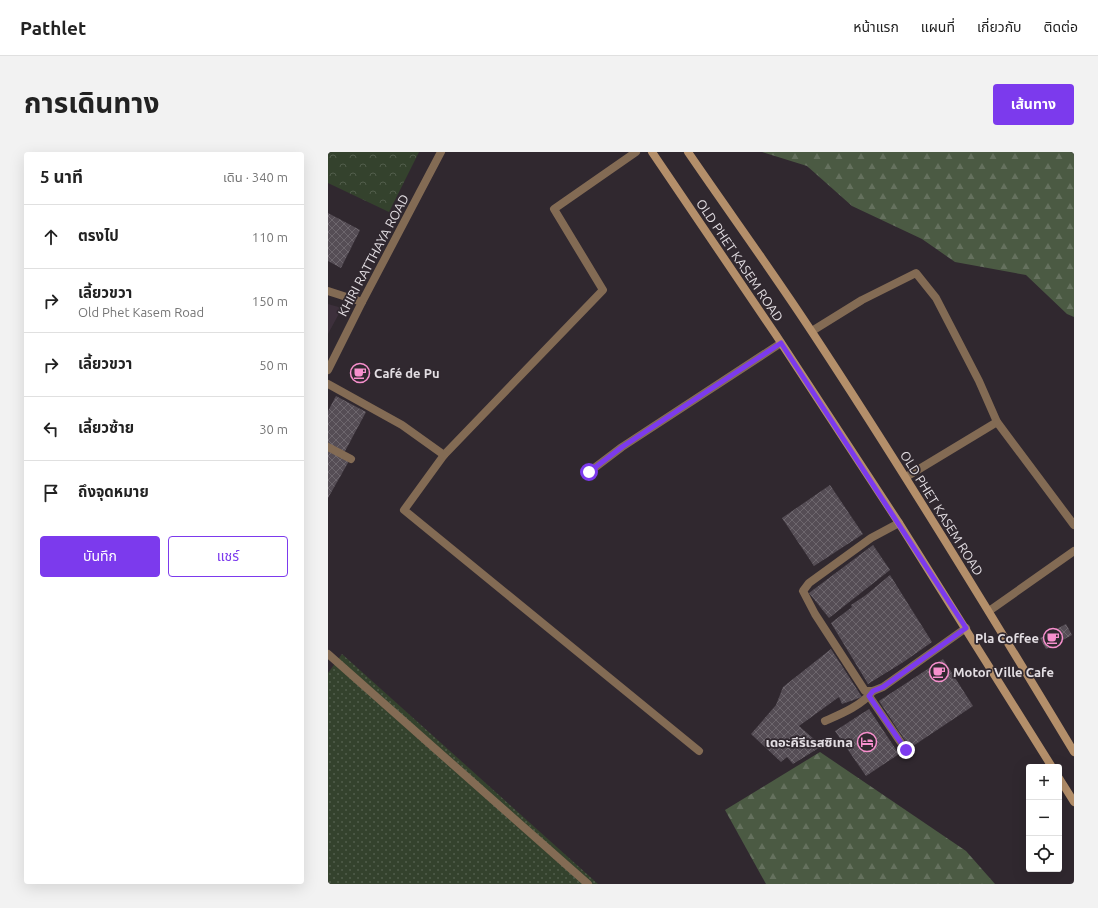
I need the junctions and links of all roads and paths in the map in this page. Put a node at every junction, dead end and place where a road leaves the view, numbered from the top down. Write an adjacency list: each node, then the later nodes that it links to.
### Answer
1 (441, 152): 6 (street, KHIRI RATTHAYA ROAD)
2 (636, 152): 13 (street)
3 (652, 152): 8 (main road, OLD PHET KASEM ROAD)
4 (688, 152): 7 (main road, OLD PHET KASEM ROAD)
5 (328, 291): 6 (street)
6 (362, 302): 9 (street, KHIRI RATTHAYA ROAD)
7 (812, 331): 11 (street); 16 (main road, OLD PHET KASEM ROAD)
8 (781, 343): 15 (street); 17 (main road, OLD PHET KASEM ROAD)
9 (328, 370)
10 (328, 384): 13 (street)
11 (997, 422): 16 (street); 18 (street)
12 (328, 447): 14 (street)
13 (444, 455): 26 (street)
14 (351, 459)
15 (589, 472)
16 (906, 477): 20 (main road, OLD PHET KASEM ROAD)
17 (899, 523): 21 (main road, OLD PHET KASEM ROAD); 23 (street)
18 (1074, 525)
19 (1074, 551): 20 (street)
20 (989, 611): 27 (main road, OLD PHET KASEM ROAD)
21 (966, 628): 23 (street); 28 (main road, OLD PHET KASEM ROAD)
22 (328, 654): 31 (street)
23 (871, 694): 24 (street); 25 (street)
24 (825, 722)
25 (906, 750)
26 (700, 751)
27 (1074, 752)
28 (1050, 764)
29 (1062, 783): 30 (main road)
30 (1074, 802)
31 (588, 884)

